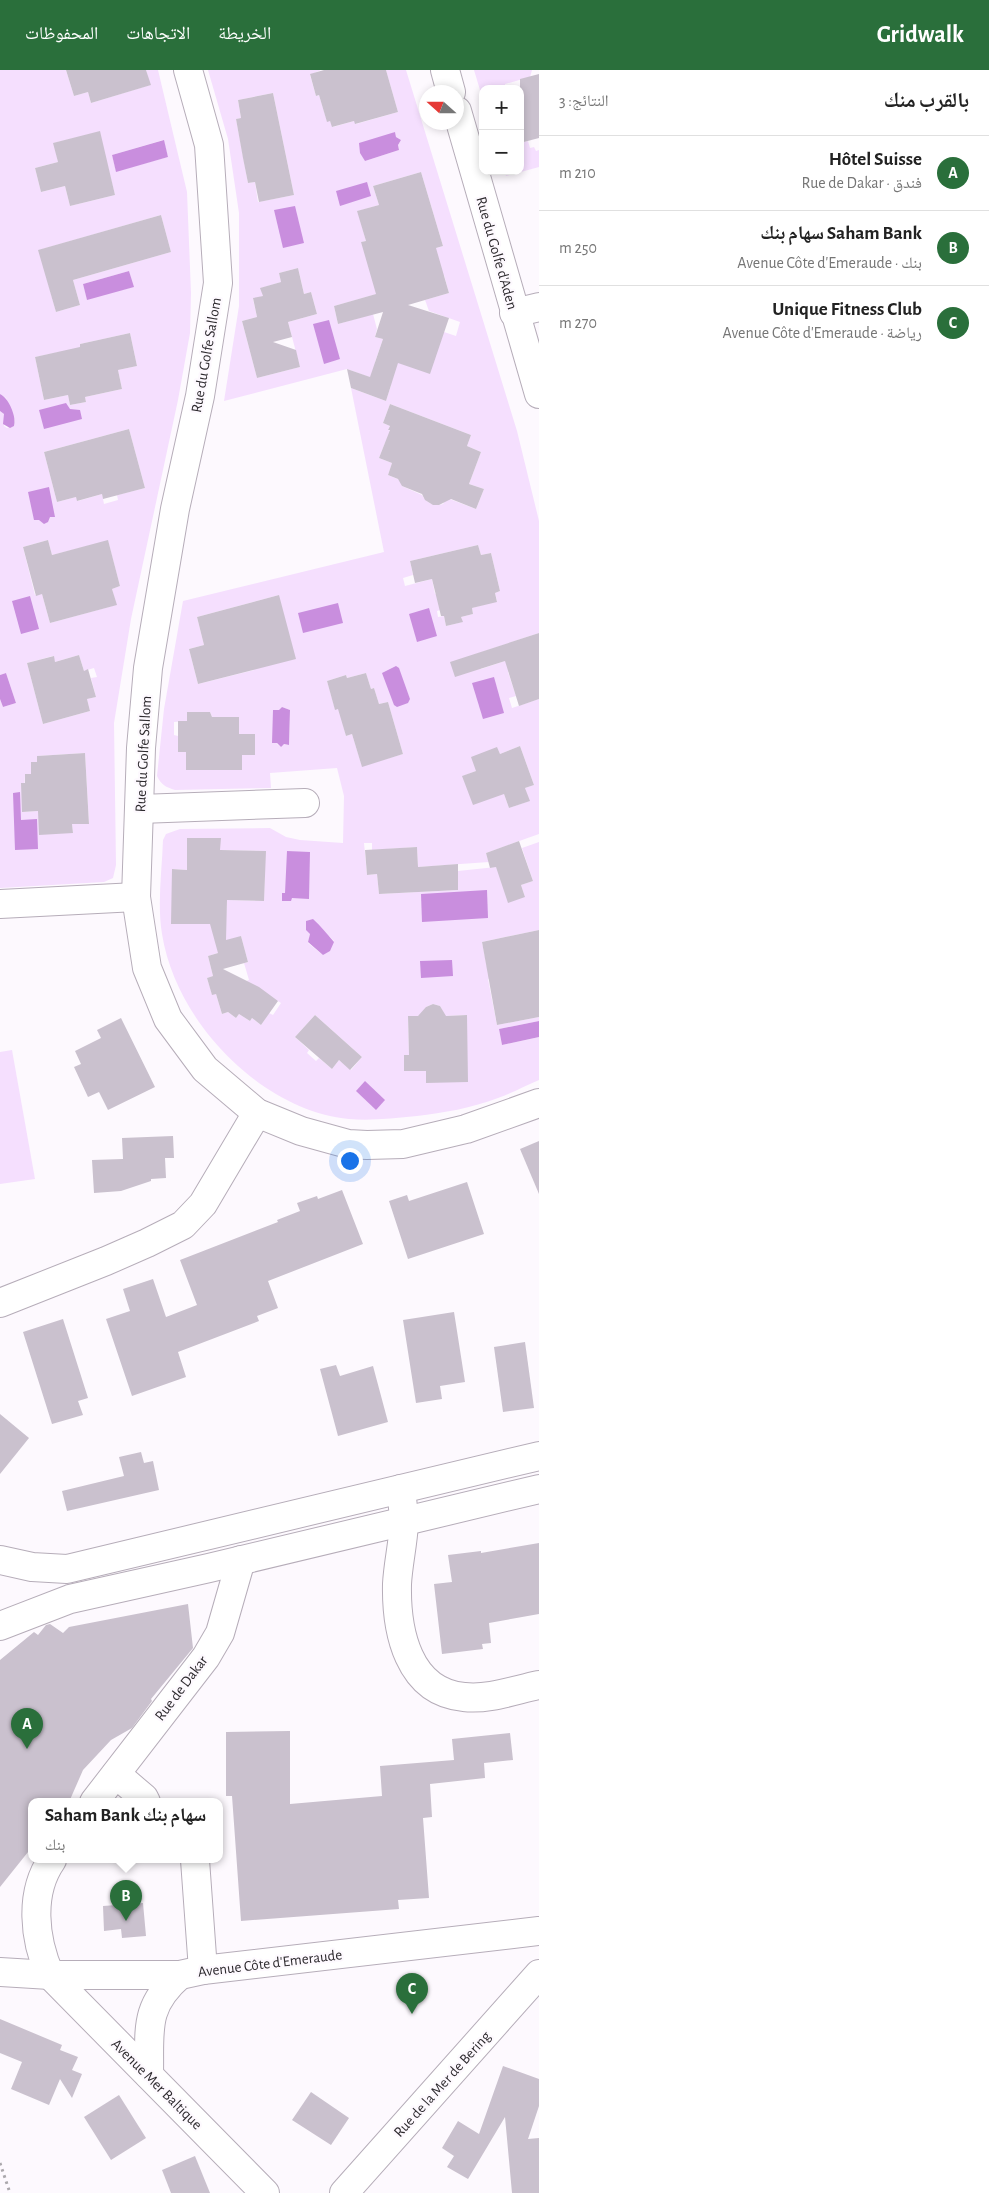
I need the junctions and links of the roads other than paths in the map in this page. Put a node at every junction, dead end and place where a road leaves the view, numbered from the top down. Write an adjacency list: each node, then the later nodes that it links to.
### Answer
1 (188, 70): 8 (street, Rue du Golfe Sallom)
2 (445, 70): 3 (street)
3 (449, 85)
4 (463, 130): 5 (street, Rue du Golfe d'Aden)
5 (527, 310): 6 (street, Rue du Golfe d'Aden)
6 (539, 394)
7 (305, 803): 8 (street)
8 (140, 809): 9 (street, Rue du Golfe Sallom)
9 (136, 897): 10 (street); 12 (street, Rue du Golfe Sallom)
10 (0, 904)
11 (539, 1103): 12 (street, Rue du Golfe Sallom)
12 (257, 1113): 13 (street)
13 (0, 1303)
14 (539, 1456): 15 (street)
15 (402, 1489): 17 (street); 18 (street)
16 (539, 1489): 17 (street)
17 (404, 1521): 19 (street); 21 (street)
18 (0, 1560)
19 (242, 1560): 20 (street); 22 (street, Rue de Dakar)
20 (0, 1626)
21 (539, 1685)
22 (116, 1774): 23 (street, Rue de Dakar); 24 (street)
23 (97, 1798)
24 (144, 1798)
25 (50, 1863): 31 (street)
26 (195, 1863): 29 (street)
27 (539, 1931): 29 (street, Avenue Côte d'Emeraude)
28 (0, 1972): 31 (street, Avenue Côte d'Emeraude)
29 (192, 1973): 31 (street, Avenue Côte d'Emeraude); 32 (street)
30 (539, 1974): 34 (street, Rue de la Mer de Bering)
31 (50, 1975): 32 (street, Avenue Mer Baltique)
32 (149, 2075): 33 (street, Avenue Mer Baltique)
33 (265, 2193)
34 (344, 2193)

